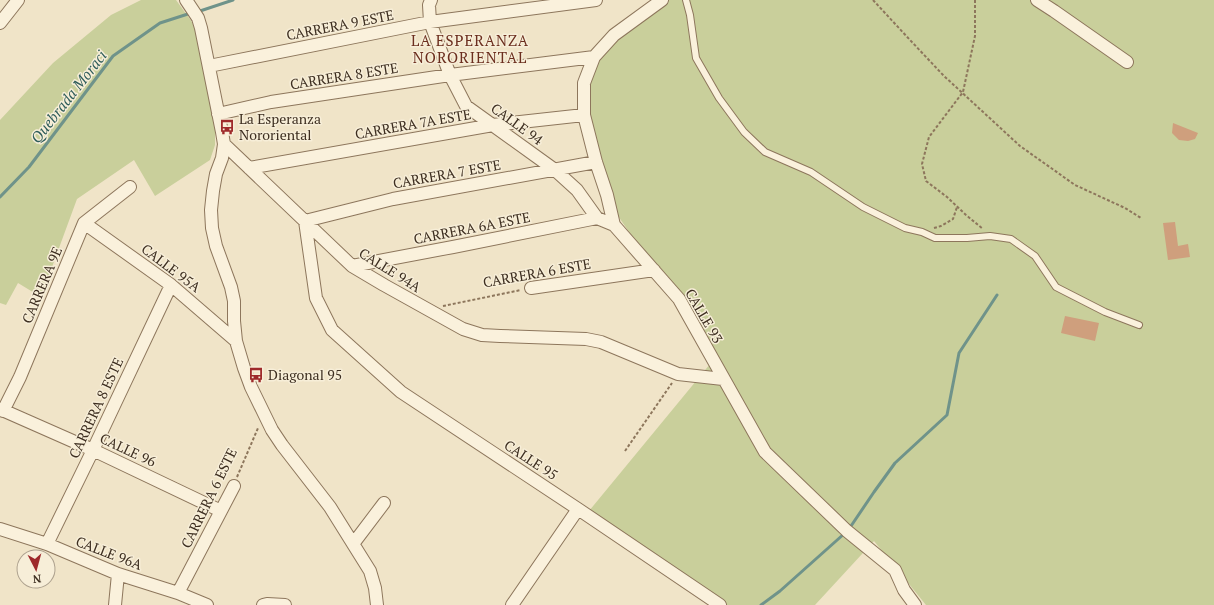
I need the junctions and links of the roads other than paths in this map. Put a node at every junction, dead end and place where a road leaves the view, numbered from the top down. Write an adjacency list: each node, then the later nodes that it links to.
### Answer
1 (18, 0): 9 (street)
2 (431, 0): 8 (street, CALLE 94)
3 (596, 0): 8 (street, CARRERA 9 ESTE)
4 (662, 0): 10 (street, CALLE 93)
5 (686, 0): 30 (lane)
6 (1037, 0): 11 (street)
7 (188, 3): 12 (street)
8 (430, 22): 12 (street, CARRERA 9 ESTE); 13 (street, CALLE 94)
9 (0, 23)
10 (594, 57): 13 (street, CARRERA 8 ESTE); 15 (street, CALLE 93)
11 (1127, 62)
12 (209, 66): 14 (street)
13 (450, 75): 14 (street, CARRERA 8 ESTE); 16 (street, CALLE 94)
14 (218, 114): 17 (street)
15 (584, 115): 16 (street, CARRERA 7A ESTE); 18 (street, CALLE 93)
16 (493, 125): 19 (street, CARRERA 7A ESTE); 20 (street, CALLE 94)
17 (224, 144): 19 (street, CALLE 94A); 31 (street)
18 (596, 162): 20 (street, CARRERA 7 ESTE); 25 (street, CALLE 93)
19 (249, 168): 23 (street, CALLE 94A)
20 (555, 170): 22 (street, CALLE 94); 23 (street, CARRERA 7 ESTE)
21 (130, 187): 24 (street, CARRERA 9E)
22 (597, 218): 25 (street); 26 (street, CARRERA 6A ESTE)
23 (305, 221): 26 (street, CALLE 94A); 37 (street, CALLE 95)
24 (84, 223): 28 (street, CALLE 95A); 33 (street, CARRERA 9E)
25 (614, 225): 27 (street, CALLE 93)
26 (352, 266): 32 (street, CALLE 94A)
27 (654, 270): 29 (street, CARRERA 6 ESTE); 32 (street, CALLE 93)
28 (170, 285): 31 (street, CALLE 95A); 34 (street, CARRERA 8 ESTE)
29 (531, 288)
30 (1139, 325)
31 (236, 341): 41 (street)
32 (723, 379): 51 (street, CALLE 93)
33 (2, 410): 34 (street, CALLE 96)
34 (93, 450): 38 (street, CALLE 96); 40 (street, CARRERA 8 ESTE)
35 (234, 486): 38 (street, CARRERA 6 ESTE)
36 (384, 503): 41 (street)
37 (578, 508): 49 (street); 50 (street, CALLE 95)
38 (221, 511): 43 (street, CARRERA 6 ESTE)
39 (0, 528): 40 (street, CALLE 96A)
40 (47, 544): 42 (street, CALLE 96A)
41 (353, 544): 48 (street)
42 (118, 574): 43 (street, CALLE 96A); 44 (street)
43 (185, 599): 45 (street, CALLE 96A)
44 (115, 605)
45 (207, 605)
46 (263, 605): 47 (street)
47 (285, 605)
48 (377, 605)
49 (512, 605)
50 (720, 605)
51 (915, 605)

